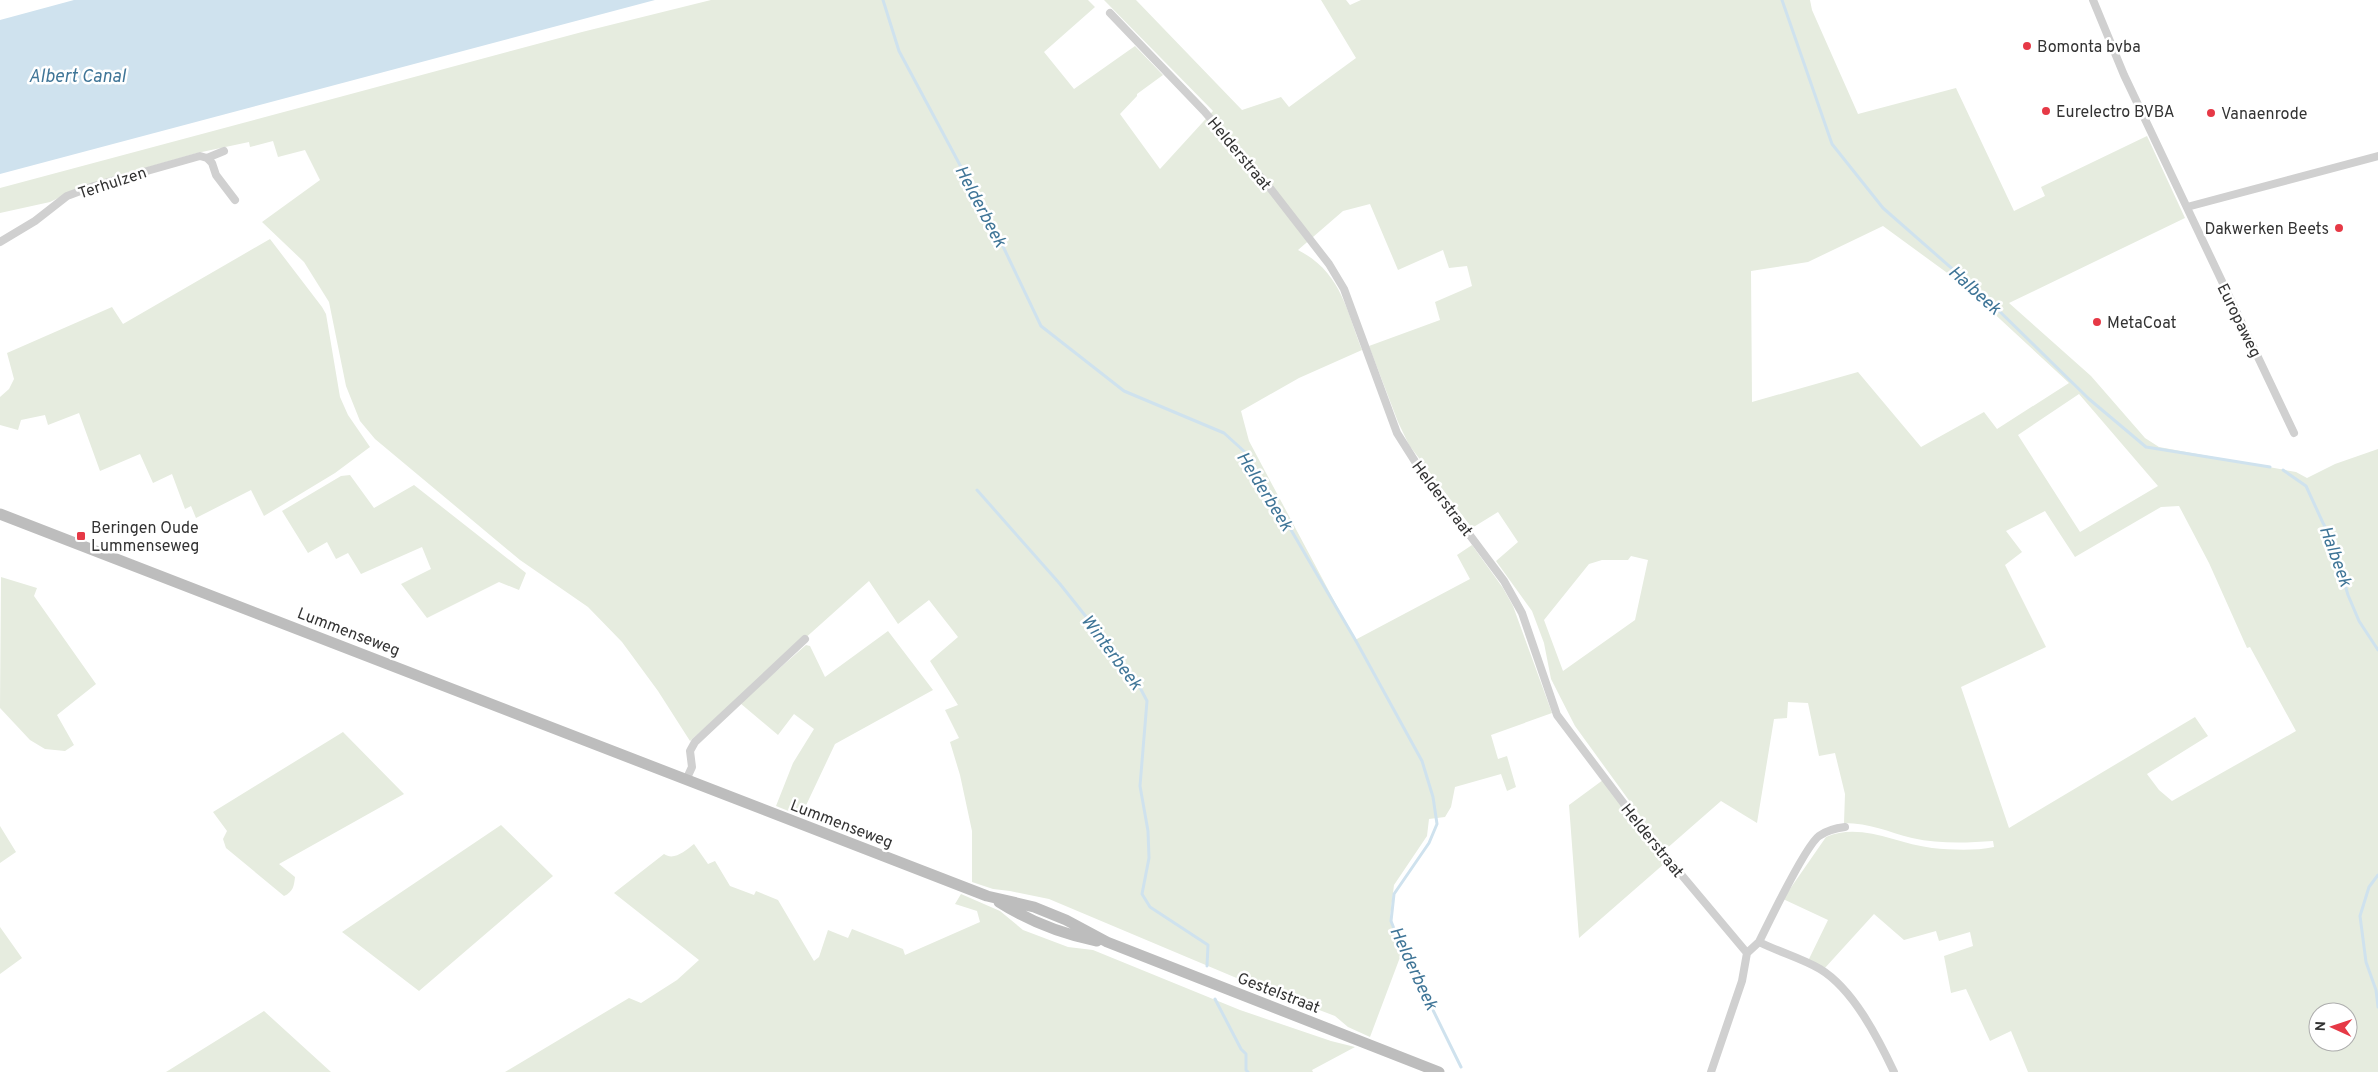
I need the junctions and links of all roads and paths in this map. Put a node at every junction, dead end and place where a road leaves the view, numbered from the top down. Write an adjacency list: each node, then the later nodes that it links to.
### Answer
1 (2093, 0): 7 (street, Europaweg)
2 (1110, 13): 16 (street, Helderstraat)
3 (224, 151): 5 (street, Terhulzen)
4 (2378, 156): 7 (street)
5 (207, 158): 6 (street); 8 (street, Terhulzen)
6 (235, 200)
7 (2187, 208): 9 (street, Europaweg)
8 (0, 242)
9 (2294, 433)
10 (0, 514): 12 (main road, Lummenseweg)
11 (805, 640): 12 (street)
12 (686, 780): 14 (main road, Lummenseweg)
13 (1845, 827): 15 (street)
14 (990, 897): 17 (main road, Gestelstraat)
15 (1759, 942): 16 (street); 19 (street)
16 (1747, 953): 18 (street)
17 (1439, 1072)
18 (1711, 1072)
19 (1894, 1072)

